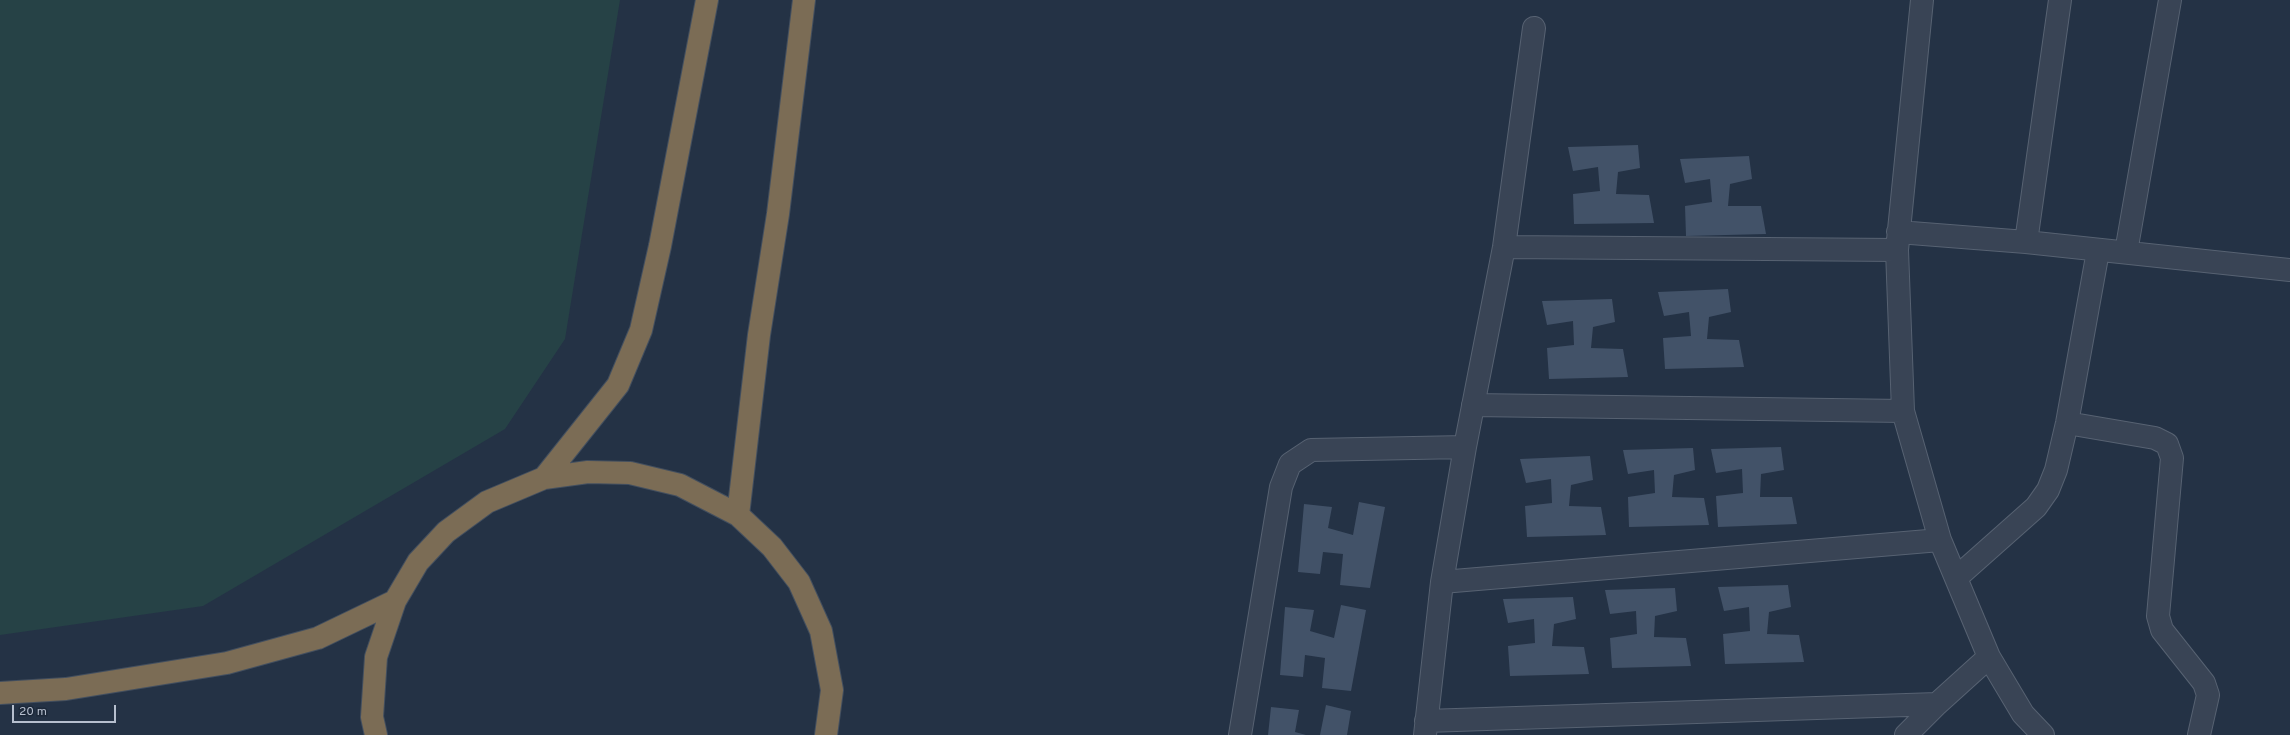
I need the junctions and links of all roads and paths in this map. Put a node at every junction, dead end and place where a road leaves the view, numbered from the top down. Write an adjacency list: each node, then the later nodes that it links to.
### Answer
1 (707, 0): 17 (highway)
2 (804, 0): 18 (highway)
3 (1922, 0): 7 (street)
4 (2060, 0): 8 (street)
5 (2170, 0): 11 (street)
6 (1534, 28): 9 (street)
7 (1898, 241): 8 (street); 9 (street); 14 (street)
8 (2026, 242): 10 (street)
9 (1504, 247): 13 (street)
10 (2098, 251): 11 (street); 15 (street)
11 (2126, 252): 12 (street)
12 (2290, 270)
13 (1473, 405): 14 (street); 16 (street)
14 (1904, 411): 19 (street)
15 (2067, 423): 20 (street); 32 (street)
16 (1465, 447): 21 (street); 29 (street)
17 (544, 478): 18 (highway); 22 (highway)
18 (738, 515): 28 (highway)
19 (1940, 540): 20 (street); 21 (street)
20 (1956, 578): 23 (street)
21 (1442, 582): 26 (street)
22 (394, 601): 24 (highway); 27 (highway)
23 (1989, 658): 25 (street); 31 (street)
24 (0, 693)
25 (1937, 704): 26 (street); 30 (street)
26 (1426, 728)
27 (376, 735)
28 (826, 735)
29 (1240, 735)
30 (1906, 735)
31 (2043, 735)
32 (2199, 735)

